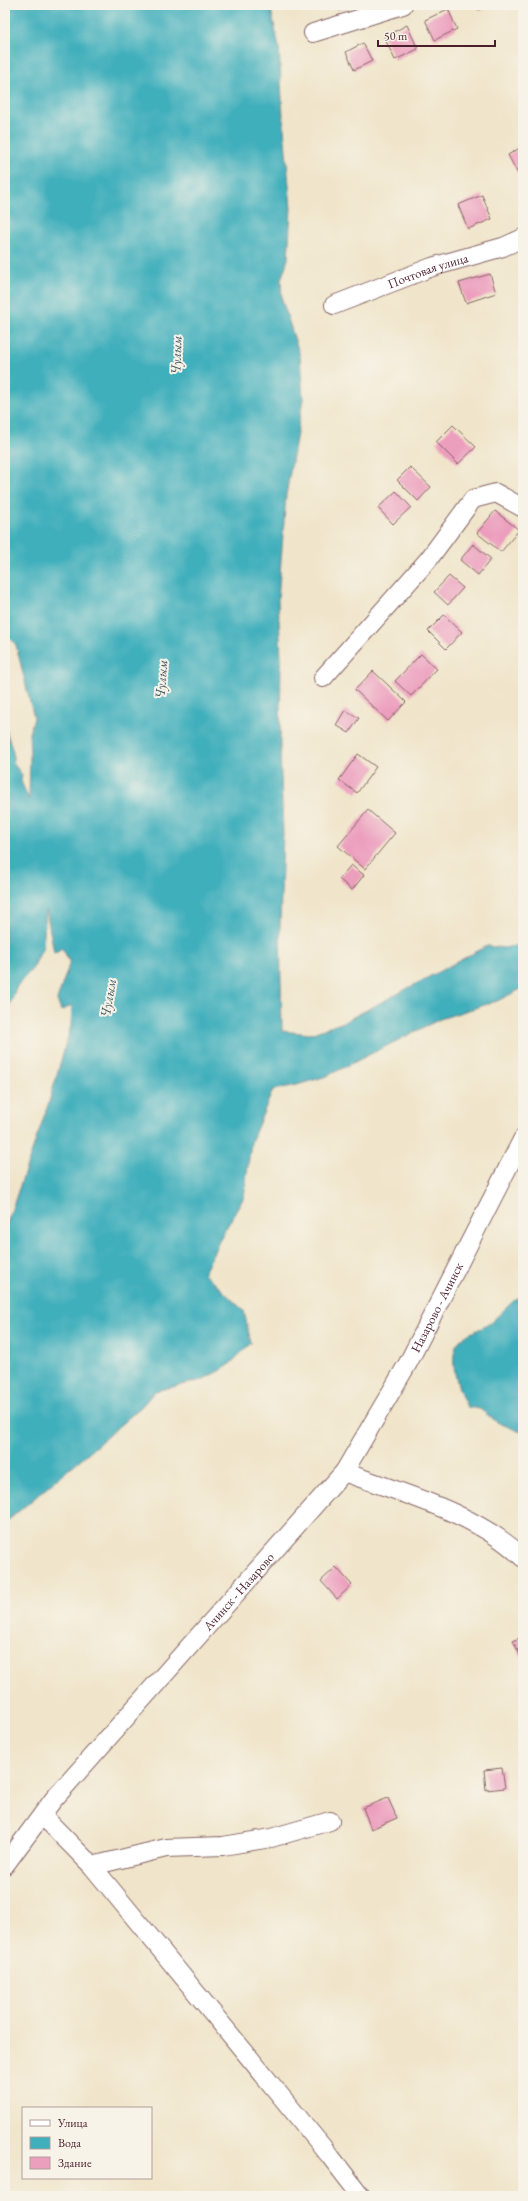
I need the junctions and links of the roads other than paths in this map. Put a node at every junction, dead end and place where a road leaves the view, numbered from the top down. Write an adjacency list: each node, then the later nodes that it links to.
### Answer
1 (403, 5): 2 (street)
2 (313, 34)
3 (523, 238): 4 (street, Почтовая улица)
4 (334, 305)
5 (523, 508): 6 (street)
6 (323, 678)
7 (523, 1138): 8 (street, Назарово - Ачинск)
8 (344, 1472): 9 (street); 10 (street, Ачинск - Назарово)
9 (523, 1558)
10 (42, 1815): 12 (street, Ачинск - Назарово); 13 (street)
11 (330, 1821): 13 (street)
12 (5, 1865)
13 (92, 1866): 14 (street)
14 (360, 2196)

